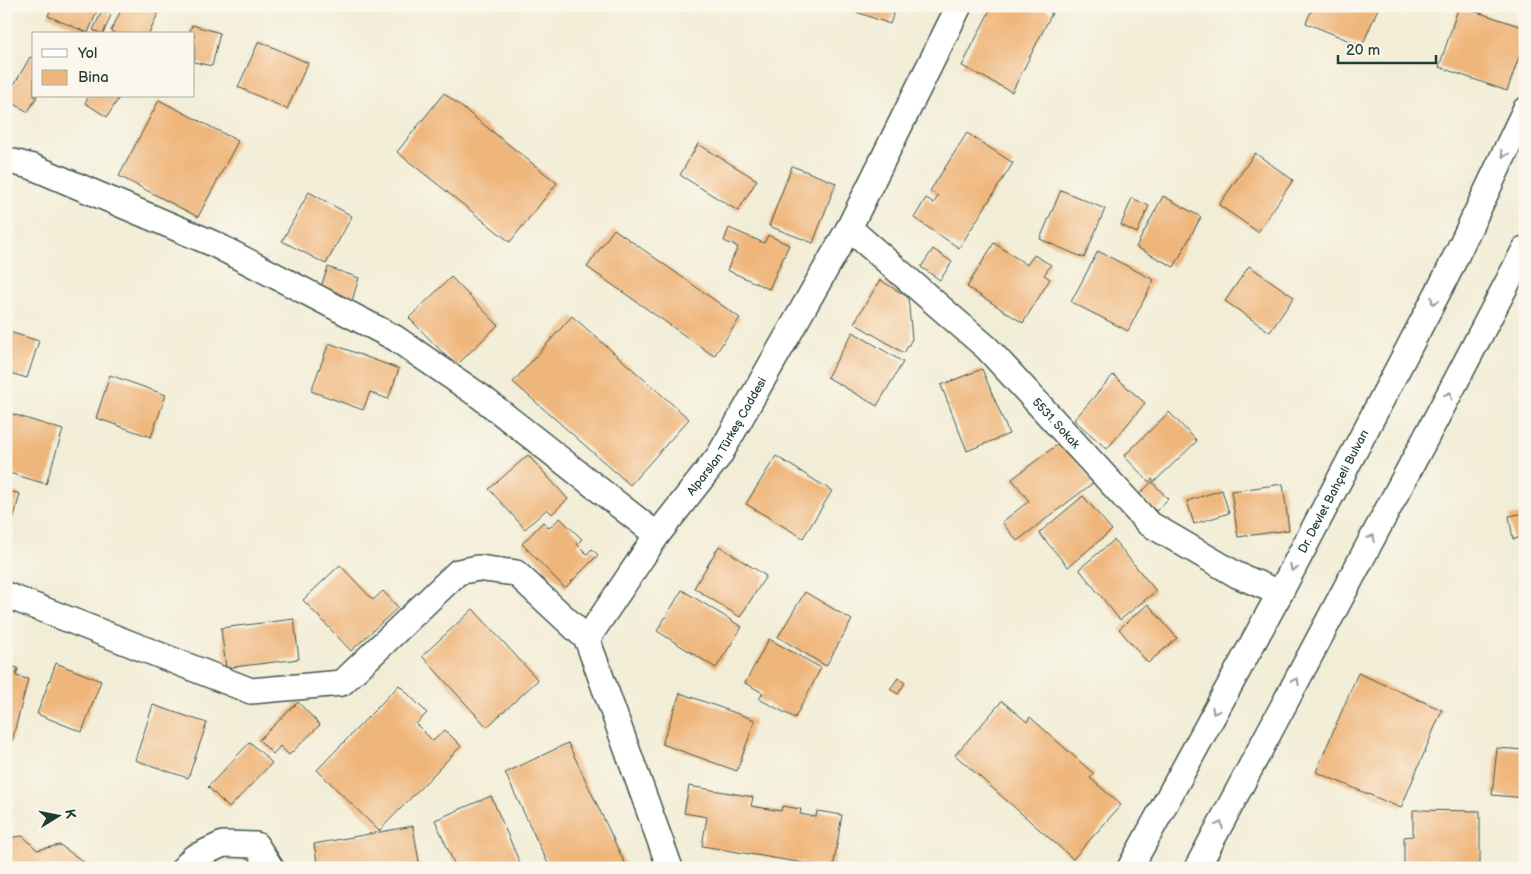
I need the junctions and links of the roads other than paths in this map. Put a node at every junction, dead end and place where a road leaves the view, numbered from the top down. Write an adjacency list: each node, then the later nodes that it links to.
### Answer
1 (959, 6): 4 (street, Alparslan Türkeş Caddesi)
2 (1525, 110): 7 (street, Dr. Devlet Bahçeli Bulvarı, one-way to 7)
3 (6, 160): 6 (street)
4 (849, 228): 6 (street, Alparslan Türkeş Caddesi); 7 (street, 5531. Sokak)
5 (1525, 249): 14 (street, one-way to 5)
6 (657, 535): 9 (street, Alparslan Türkeş Caddesi)
7 (1280, 593): 13 (street, Dr. Devlet Bahçeli Bulvarı, one-way to 13)
8 (6, 595): 9 (street)
9 (587, 638): 12 (street)
10 (184, 868): 11 (street)
11 (271, 868)
12 (670, 868)
13 (1130, 868)
14 (1197, 868)

